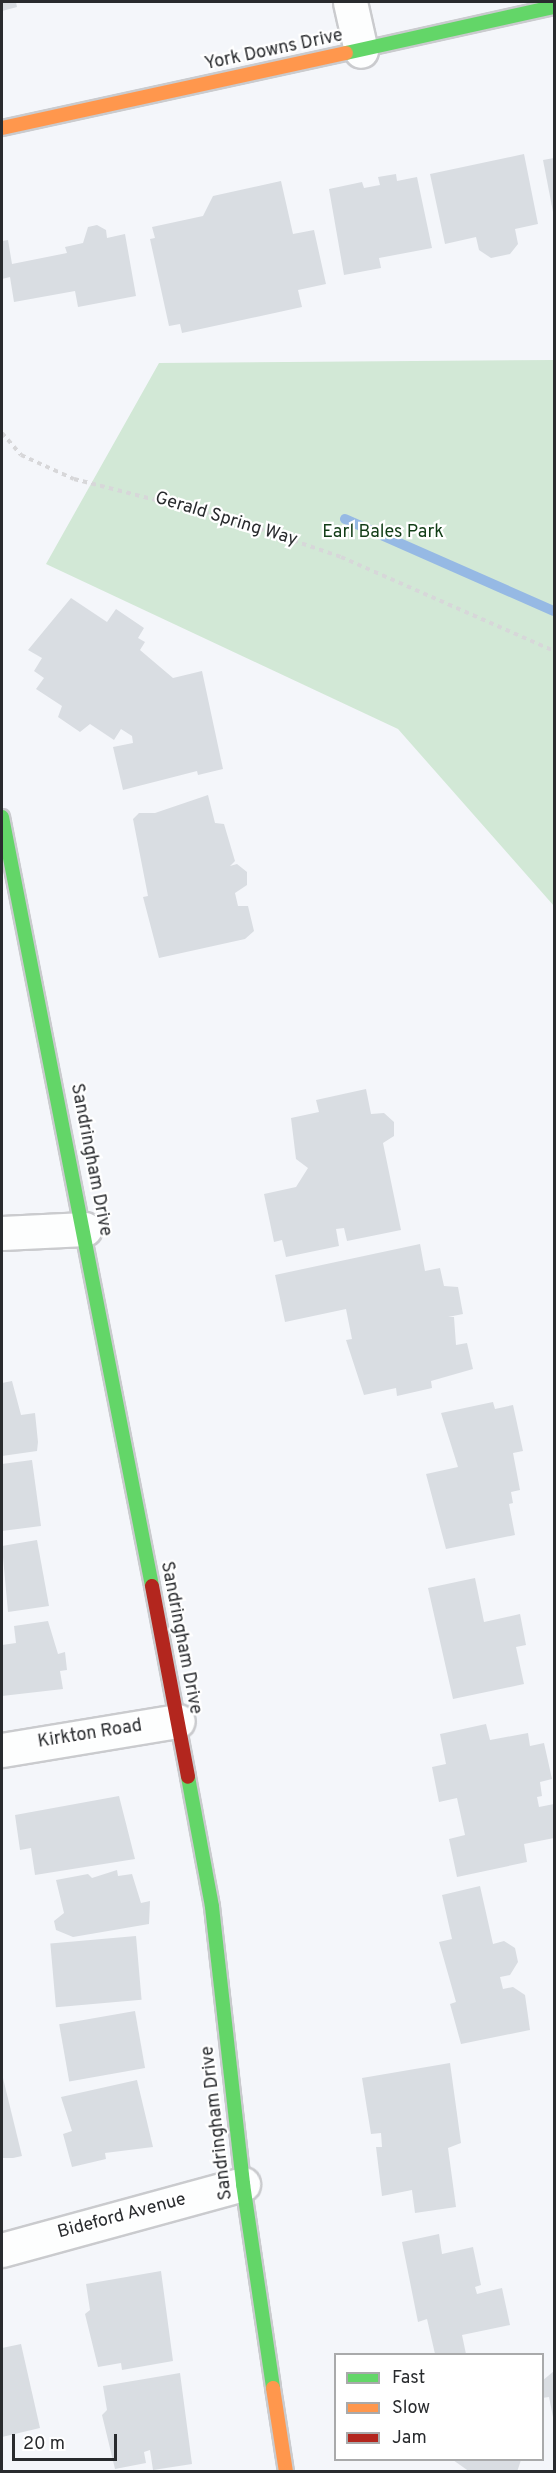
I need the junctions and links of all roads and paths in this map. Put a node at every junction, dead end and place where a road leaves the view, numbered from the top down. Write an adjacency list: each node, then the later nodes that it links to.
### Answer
1 (351, 2): 3 (street)
2 (555, 7): 3 (street, York Downs Drive)
3 (361, 51): 4 (street, York Downs Drive)
4 (2, 128)
5 (2, 433): 6 (path, Gerald Spring Way)
6 (555, 651)
7 (2, 817): 8 (street, Sandringham Drive)
8 (85, 1229): 9 (street); 10 (street, Sandringham Drive)
9 (2, 1233)
10 (178, 1721): 11 (street, Kirkton Road); 12 (street, Sandringham Drive)
11 (2, 1750)
12 (243, 2184): 13 (street, Bideford Avenue); 14 (street, Sandringham Drive)
13 (2, 2250)
14 (286, 2472)

